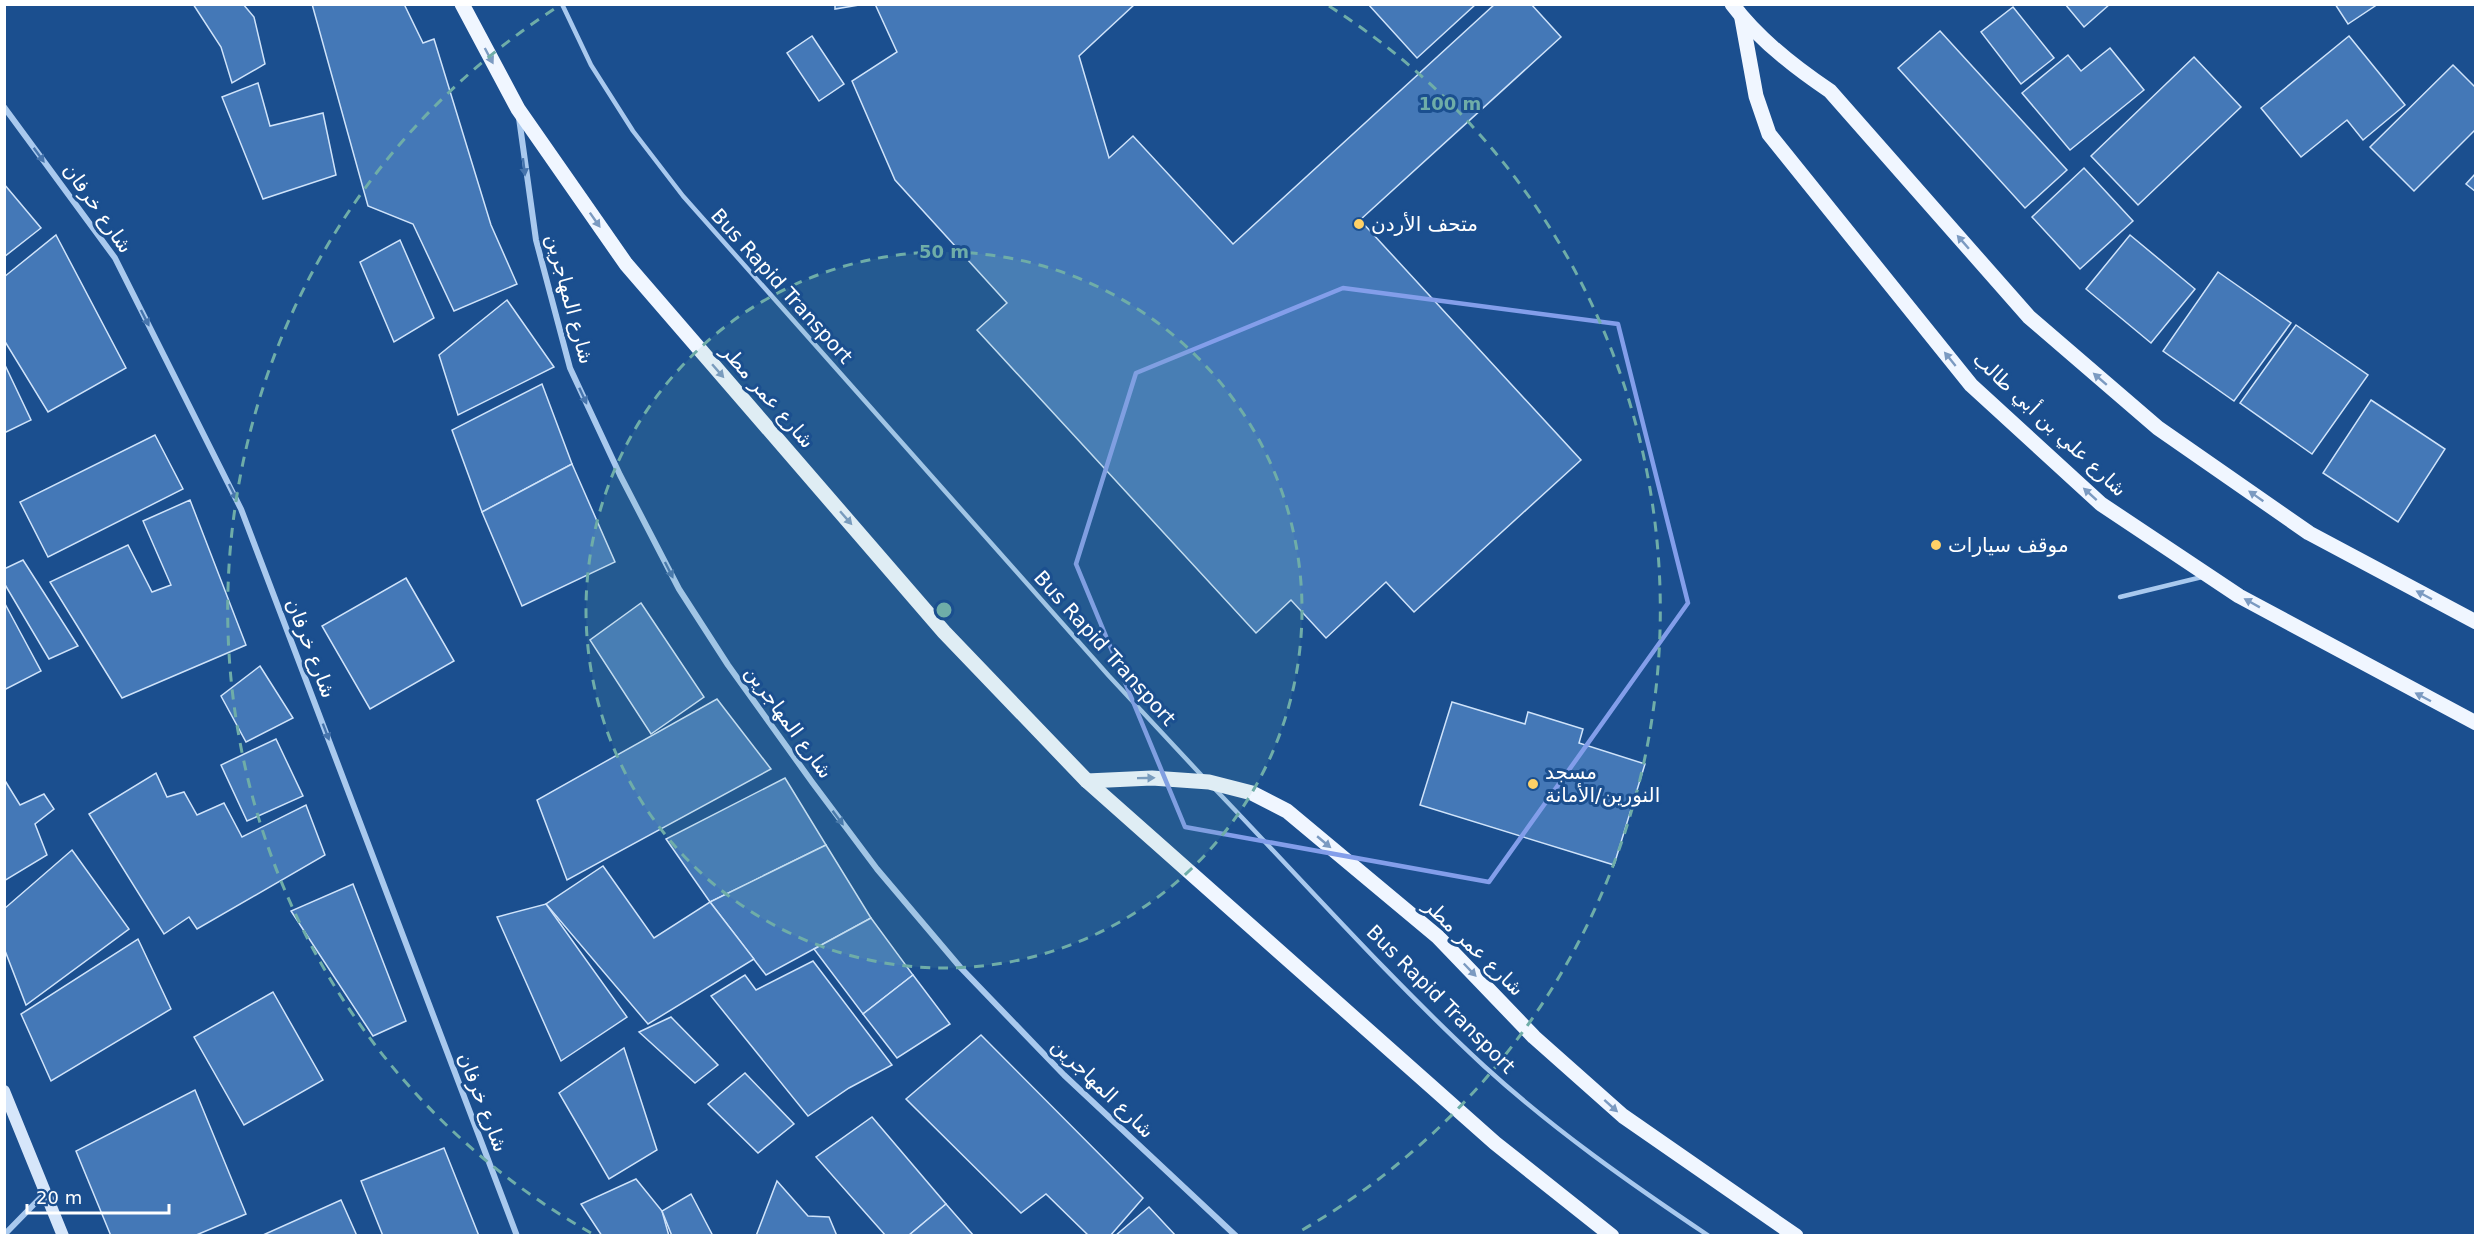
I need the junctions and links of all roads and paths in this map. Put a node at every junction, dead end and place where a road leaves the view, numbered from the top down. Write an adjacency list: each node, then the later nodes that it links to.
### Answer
1 (462, 4): 6 (main road, شارع عمر مطر, one-way to 6)
2 (562, 4): 12 (lane, Bus Rapid Transport)
3 (1731, 4): 4 (main road, شارع علي بن أبي طالب)
4 (1742, 19): 7 (main road, شارع علي بن أبي طالب, one-way to 4); 9 (main road, شارع علي بن أبي طالب, one-way to 4)
5 (4, 107): 17 (street, شارع خرفان, one-way to 17)
6 (518, 109): 11 (main road, شارع عمر مطر, one-way to 11); 18 (street, شارع المهاجرين, one-way to 18)
7 (2208, 576): 8 (lane); 10 (main road, شارع علي بن أبي طالب, one-way to 7)
8 (2120, 597)
9 (2475, 622)
10 (2475, 723)
11 (1087, 781): 12 (main road, شارع عمر مطر, one-way to 12); 19 (main road, شارع عمر مطر)
12 (1209, 783): 20 (lane, Bus Rapid Transport); 21 (main road, شارع عمر مطر, one-way to 21)
13 (4, 1091): 14 (street)
14 (46, 1192): 15 (street); 16 (street)
15 (4, 1235)
16 (63, 1236)
17 (517, 1236)
18 (1236, 1236)
19 (1612, 1236)
20 (1709, 1236)
21 (1797, 1236)

